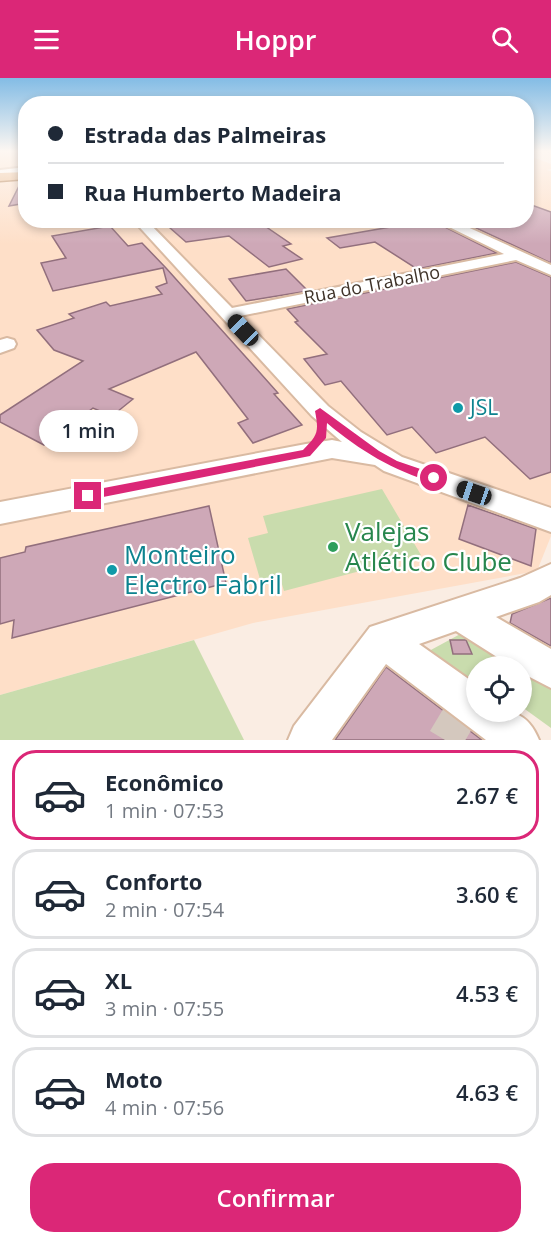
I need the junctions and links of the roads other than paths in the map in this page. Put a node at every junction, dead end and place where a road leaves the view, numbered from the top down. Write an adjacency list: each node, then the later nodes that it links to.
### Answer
1 (147, 228): 5 (street)
2 (458, 228): 3 (street)
3 (517, 256): 4 (street); 5 (street, Rua do Trabalho)
4 (551, 271)
5 (227, 314): 6 (street)
6 (320, 411): 7 (street); 8 (street)
7 (306, 453): 8 (street); 9 (street)
8 (393, 464): 10 (street)
9 (0, 513)
10 (551, 520)
11 (551, 578): 12 (street)
12 (461, 615): 13 (street); 14 (street)
13 (382, 639): 15 (street); 17 (street)
14 (551, 670)
15 (466, 705)
16 (491, 722): 18 (street)
17 (308, 740)
18 (519, 740)

